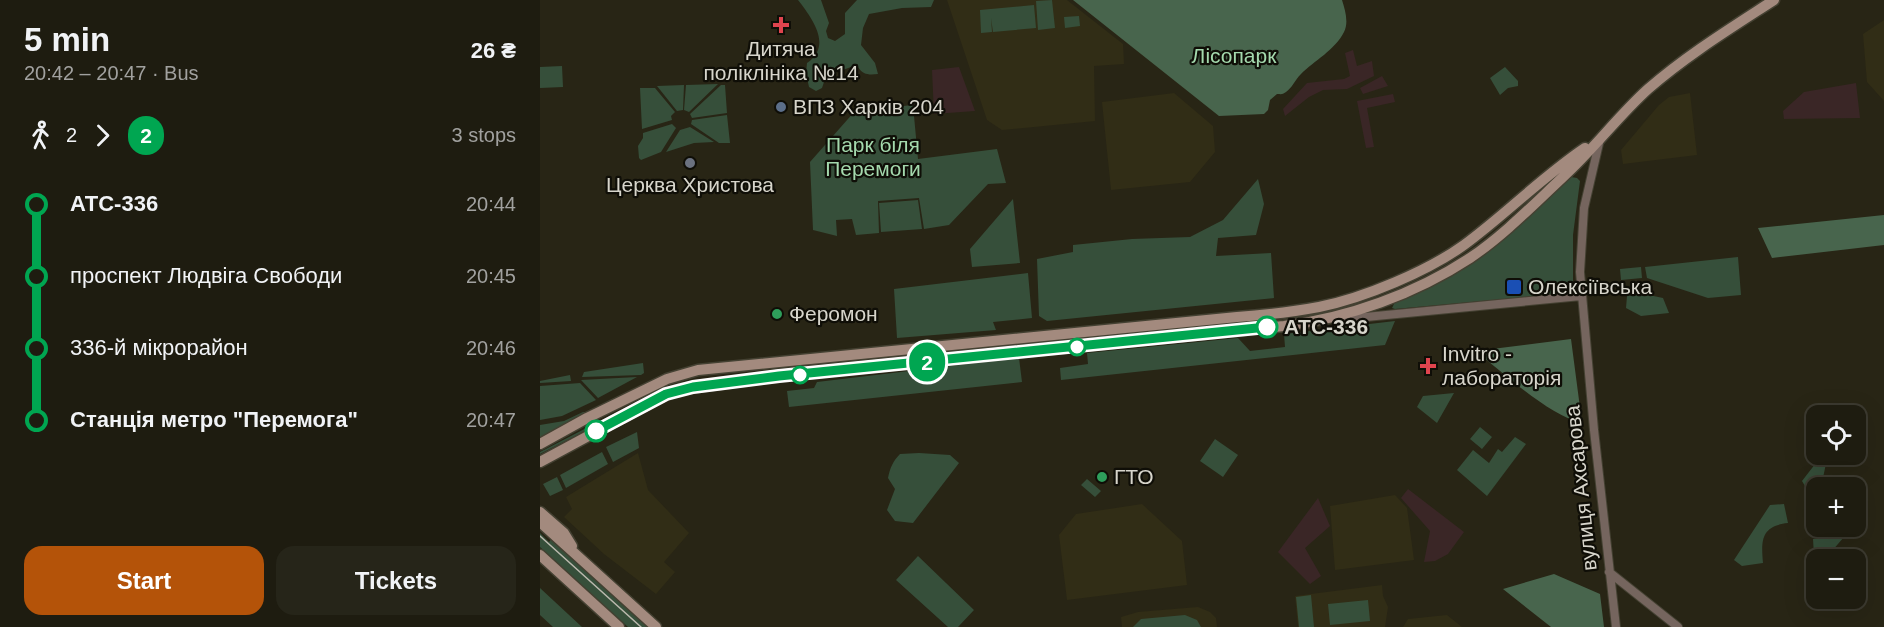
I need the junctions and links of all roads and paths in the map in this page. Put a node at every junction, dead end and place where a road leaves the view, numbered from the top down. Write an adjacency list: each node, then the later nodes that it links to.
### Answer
1 (1774, 0): 2 (main road)
2 (1600, 137): 3 (street, вулиця Ахсарова); 4 (main road); 5 (main road)
3 (1581, 296): 4 (street); 11 (street, вулиця Ахсарова)
4 (1311, 322): 6 (main road)
5 (540, 444)
6 (540, 462)
7 (540, 512): 10 (main road)
8 (540, 522): 10 (main road)
9 (540, 555): 12 (main road)
10 (582, 561): 13 (main road)
11 (1609, 572): 14 (street, вулиця Ахсарова); 15 (street)
12 (619, 627)
13 (656, 627)
14 (1616, 627)
15 (1678, 627)

